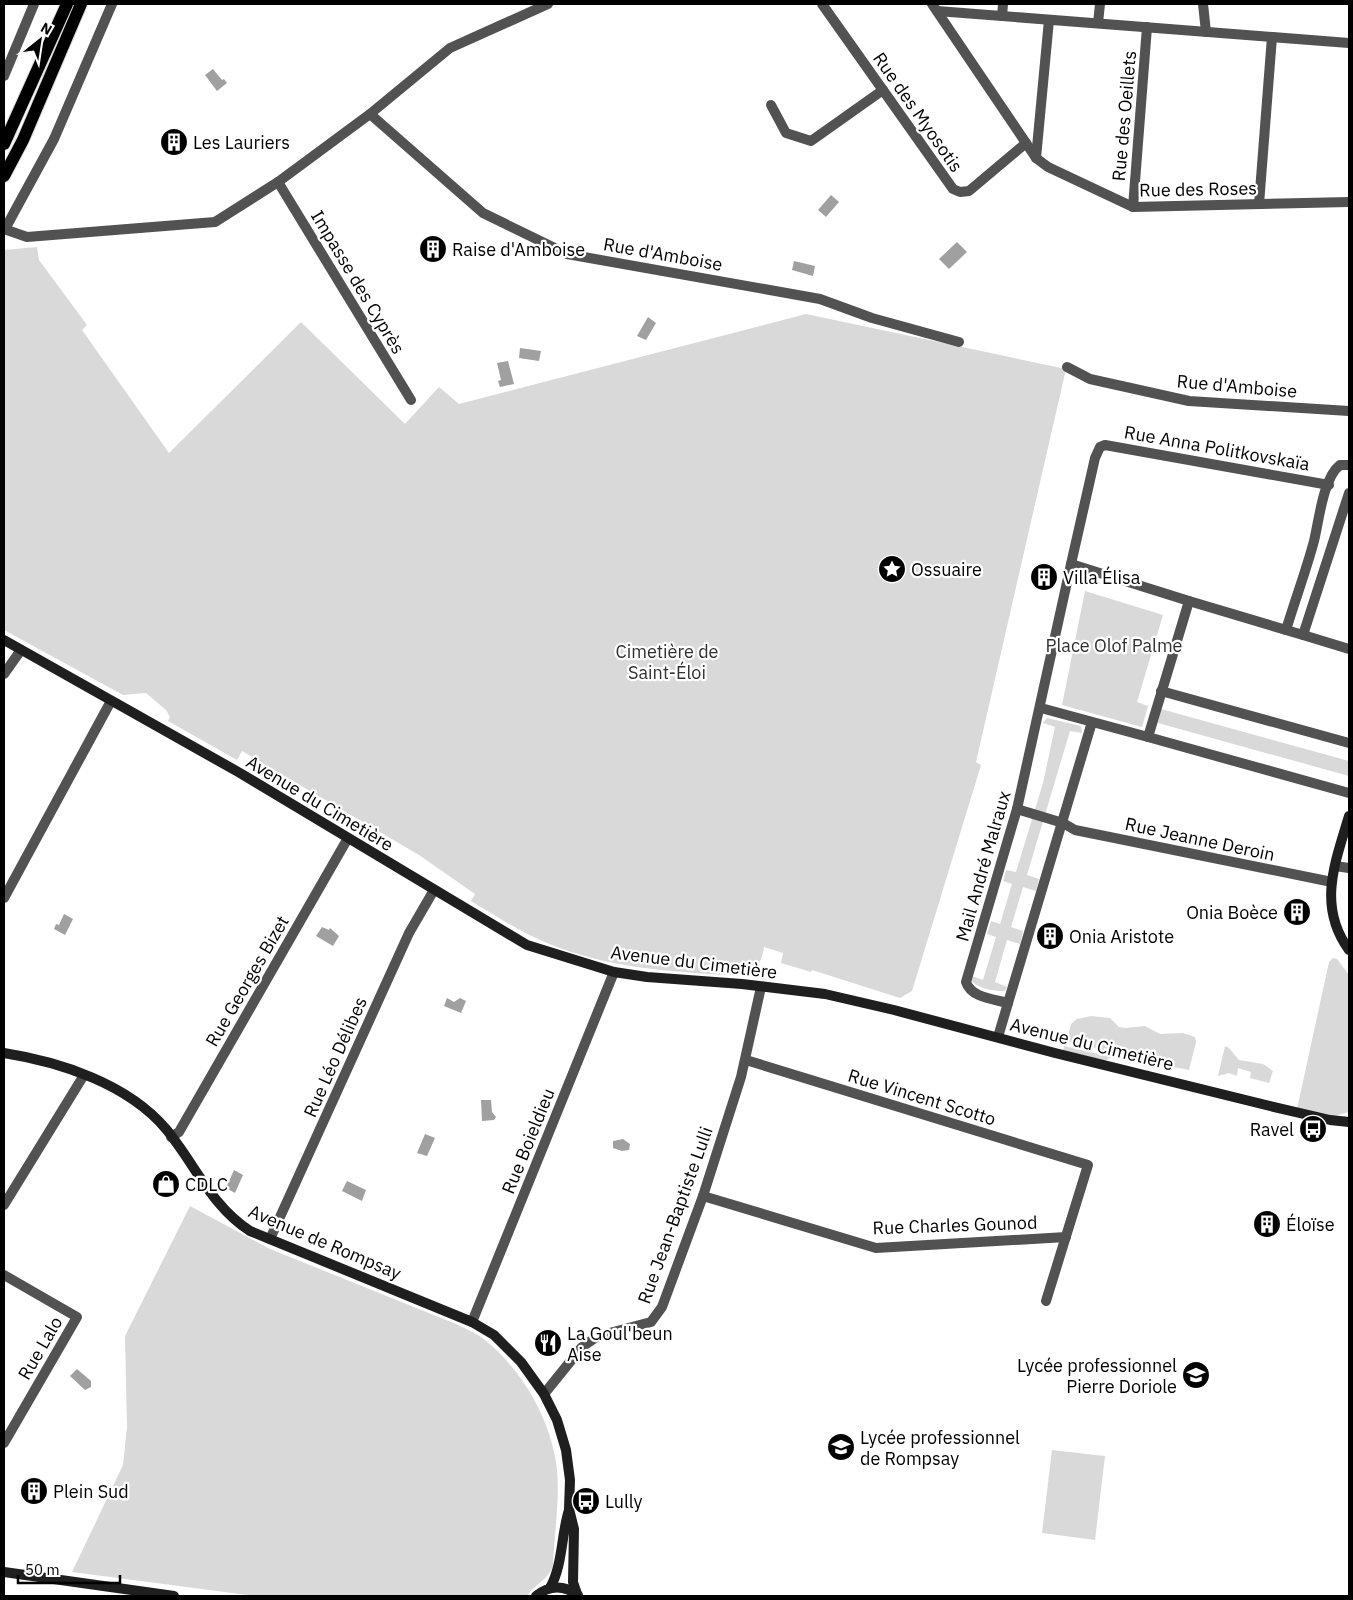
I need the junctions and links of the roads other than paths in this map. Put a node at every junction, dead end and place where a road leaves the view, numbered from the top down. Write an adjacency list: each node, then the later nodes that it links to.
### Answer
1 (34, 4): 18 (street)
2 (67, 4): 23 (main road)
3 (81, 4): 25 (main road)
4 (112, 4): 30 (street)
5 (548, 4): 21 (street)
6 (822, 4): 19 (street, Rue des Myosotis)
7 (1003, 4): 11 (street)
8 (1100, 4): 13 (street)
9 (1203, 4): 15 (street)
10 (934, 7): 11 (street); 22 (street, Rue des Roses)
11 (1002, 16): 12 (street)
12 (1049, 20): 13 (street); 24 (street)
13 (1098, 23): 14 (street)
14 (1147, 27): 15 (street); 29 (street, Rue des Oeillets)
15 (1206, 32): 16 (street)
16 (1272, 37): 17 (street); 28 (street)
17 (1349, 43)
18 (4, 76)
19 (883, 90): 20 (street); 22 (street, Rue des Myosotis)
20 (771, 106)
21 (370, 114): 26 (street); 31 (street, Rue d'Amboise)
22 (1026, 143): 24 (street, Rue des Roses)
23 (4, 144)
24 (1036, 158): 29 (street, Rue des Roses)
25 (4, 176)
26 (278, 182): 30 (street); 33 (street, Impasse des Cyprès)
27 (1349, 202): 28 (street, Rue des Roses)
28 (1259, 204): 29 (street, Rue des Roses)
29 (1133, 208)
30 (4, 229)
31 (959, 342)
32 (1067, 367): 34 (street, Rue d'Amboise)
33 (411, 400)
34 (1349, 411)
35 (1349, 465): 36 (street)
36 (1328, 486): 38 (street, Rue Anna Politkovskaïa); 40 (street)
37 (1349, 494): 41 (street)
38 (1071, 564): 39 (street); 48 (street)
39 (1189, 601): 40 (street); 46 (street)
40 (1286, 630): 41 (street)
41 (1303, 635): 44 (street)
42 (4, 640): 43 (street, Avenue du Cimetière)
43 (21, 650): 45 (street); 47 (street, Avenue du Cimetière)
44 (1349, 650)
45 (4, 674)
46 (1161, 691): 50 (street); 51 (street)
47 (111, 701): 56 (street, Avenue du Cimetière); 61 (street)
48 (1041, 708): 49 (street); 53 (street, Mail André Malraux)
49 (1092, 722): 50 (street); 55 (street)
50 (1148, 737): 52 (street)
51 (1349, 743)
52 (1349, 793)
53 (1018, 809): 55 (street, Rue Jeanne Deroin); 65 (street, Mail André Malraux)
54 (1349, 816): 57 (street)
55 (1063, 823): 59 (street, Rue Jeanne Deroin); 65 (street)
56 (348, 838): 60 (street, Avenue du Cimetière); 73 (street, Rue Georges Bizet)
57 (1335, 866): 58 (street); 59 (street)
58 (1349, 868)
59 (1332, 882): 62 (street)
60 (434, 890): 63 (street, Avenue du Cimetière); 77 (street, Rue Léo Délibes)
61 (4, 898)
62 (1349, 950)
63 (614, 972): 64 (street, Avenue du Cimetière); 80 (street, Rue Boieldieu)
64 (761, 986): 66 (street, Avenue du Cimetière); 68 (street, Rue Jean-Baptiste Lulli)
65 (1008, 1003): 66 (street)
66 (998, 1037): 71 (street, Avenue du Cimetière)
67 (4, 1053): 69 (street, Avenue de Rompsay)
68 (746, 1060): 74 (street, Rue Jean-Baptiste Lulli); 76 (street, Rue Vincent Scotto)
69 (84, 1076): 73 (street, Avenue de Rompsay); 75 (street)
70 (1349, 1117): 71 (street, Avenue du Cimetière)
71 (1330, 1120): 72 (street, Avenue du Cimetière)
72 (1349, 1122)
73 (171, 1137): 77 (street, Avenue de Rompsay)
74 (703, 1196): 76 (street, Rue Charles Gounod); 81 (street, Rue Jean-Baptiste Lulli)
75 (4, 1205)
76 (1066, 1237): 79 (street)
77 (270, 1240): 80 (street, Avenue de Rompsay)
78 (4, 1275): 82 (street, Rue Lalo)
79 (1046, 1301)
80 (472, 1322): 81 (street, Avenue de Rompsay)
81 (544, 1394): 83 (street, Avenue de Rompsay)
82 (4, 1443)
83 (569, 1509): 85 (street, Avenue de Rompsay); 86 (street, Avenue de Rompsay)
84 (4, 1572): 87 (street)
85 (550, 1588): 86 (street); 88 (street)
86 (578, 1595)
87 (174, 1596)
88 (536, 1596)

